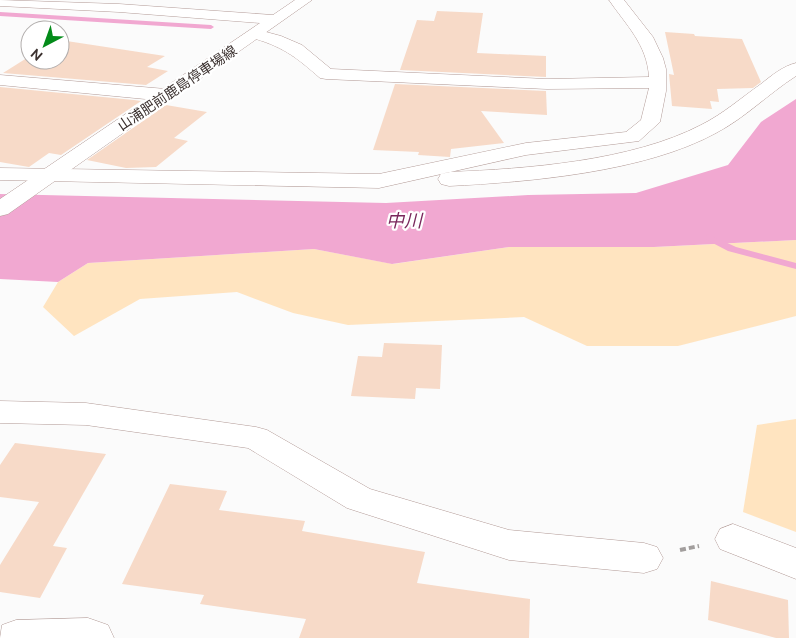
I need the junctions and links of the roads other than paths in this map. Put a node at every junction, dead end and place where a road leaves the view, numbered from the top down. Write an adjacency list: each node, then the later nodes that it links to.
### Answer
1 (306, 0): 4 (street, 山浦肥前鹿島停車場線)
2 (616, 0): 8 (street)
3 (0, 2): 4 (street)
4 (276, 20): 5 (street, 山浦肥前鹿島停車場線)
5 (255, 34): 8 (street); 9 (street, 山浦肥前鹿島停車場線)
6 (796, 68): 11 (street)
7 (0, 80): 9 (street)
8 (658, 82): 10 (street)
9 (166, 95): 13 (street, 山浦肥前鹿島停車場線)
10 (632, 137): 11 (street); 14 (street)
11 (657, 150): 14 (street)
12 (0, 174): 13 (street)
13 (49, 176): 14 (street); 15 (street, 山浦肥前鹿島停車場線)
14 (379, 182)
15 (0, 209)
16 (0, 412): 18 (street)
17 (734, 539): 19 (street)
18 (644, 558)
19 (796, 564)
20 (16, 638): 21 (street)
21 (94, 638)

